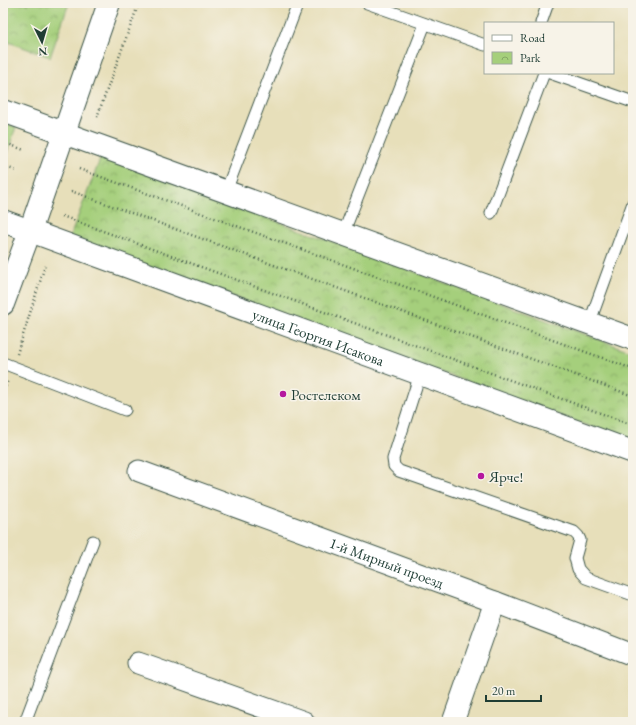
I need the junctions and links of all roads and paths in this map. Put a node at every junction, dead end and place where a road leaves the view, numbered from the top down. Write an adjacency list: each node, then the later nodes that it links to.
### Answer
1 (109, 3): 14 (street)
2 (139, 3): 13 (path)
3 (298, 3): 23 (lane)
4 (367, 3): 7 (lane)
5 (548, 3): 6 (lane)
6 (541, 22)
7 (425, 24): 8 (lane); 30 (lane)
8 (484, 46)
9 (544, 74): 25 (lane)
10 (553, 74): 11 (lane)
11 (633, 102)
12 (3, 111): 14 (street)
13 (97, 117)
14 (64, 132): 23 (street); 29 (street)
15 (3, 142): 16 (path)
16 (24, 150)
17 (3, 166): 19 (path)
18 (79, 169): 36 (path)
19 (17, 171)
20 (3, 187): 21 (path)
21 (10, 190)
22 (71, 191): 39 (path)
23 (226, 191): 30 (street)
24 (633, 203): 28 (lane)
25 (491, 213)
26 (62, 216): 41 (path)
27 (3, 221): 29 (street, улица Георгия Исакова)
28 (629, 225): 33 (lane)
29 (30, 231): 32 (street); 37 (street, улица Георгия Исакова)
30 (343, 234): 33 (street)
31 (44, 266): 35 (path)
32 (3, 304)
33 (590, 324): 34 (street)
34 (633, 339)
35 (8, 365): 38 (path); 40 (lane)
36 (633, 369)
37 (420, 374): 42 (street, улица Георгия Исакова); 45 (lane)
38 (3, 394)
39 (633, 396)
40 (125, 410)
41 (633, 425)
42 (633, 452)
43 (139, 471): 46 (street, 1-й Мирный проезд)
44 (93, 541): 49 (lane)
45 (633, 595)
46 (495, 602): 47 (street, 1-й Мирный проезд); 51 (street)
47 (633, 655)
48 (138, 663): 50 (street)
49 (25, 722)
50 (304, 722)
51 (452, 722)

